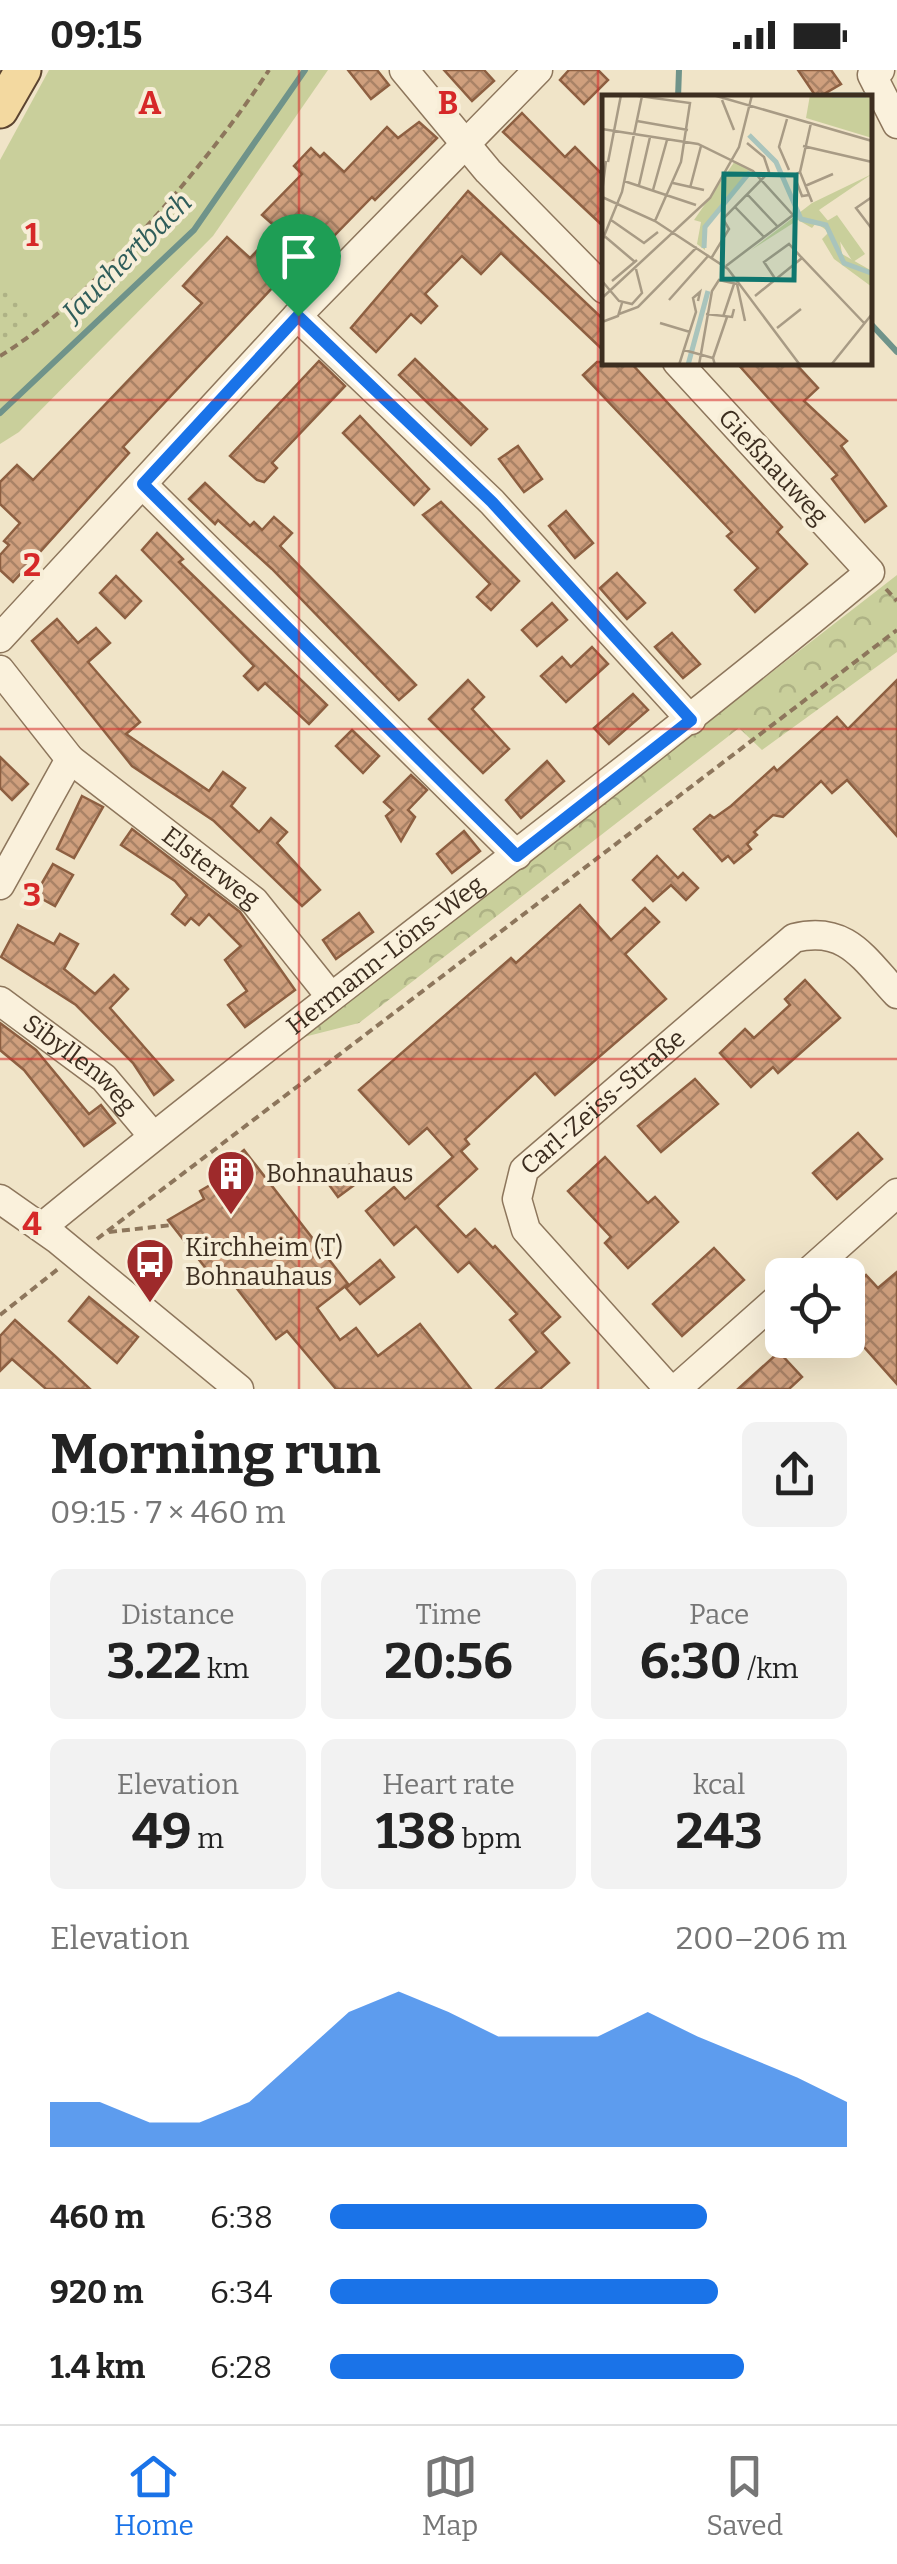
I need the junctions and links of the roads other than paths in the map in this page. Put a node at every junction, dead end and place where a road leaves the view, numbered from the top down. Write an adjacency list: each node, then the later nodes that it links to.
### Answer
1 (23, 70): 5 (main road)
2 (404, 70): 7 (street)
3 (538, 70): 7 (street)
4 (880, 70): 6 (street)
5 (0, 110)
6 (897, 124)
7 (464, 142): 8 (street); 9 (street)
8 (602, 287)
9 (298, 316): 11 (street); 15 (street)
10 (680, 365): 12 (street, Gießnauweg)
11 (143, 484): 13 (street); 17 (street)
12 (870, 572): 15 (street, Hermann-Löns-Weg)
13 (0, 638)
14 (0, 670): 16 (street, Elsterweg)
15 (691, 720): 17 (street, Hermann-Löns-Weg)
16 (70, 759): 18 (street); 20 (street, Elsterweg)
17 (517, 856): 20 (street, Hermann-Löns-Weg)
18 (0, 885)
19 (897, 994): 29 (street, Carl-Zeiss-Straße)
20 (331, 998): 22 (street, Hermann-Löns-Weg)
21 (0, 1001): 22 (street, Sibyllenweg)
22 (153, 1136): 25 (street, Hermann-Löns-Weg)
23 (897, 1193): 26 (street)
24 (0, 1198): 25 (street)
25 (42, 1227): 28 (street)
26 (824, 1258)
27 (765, 1310): 29 (street)
28 (236, 1388)
29 (672, 1389)

